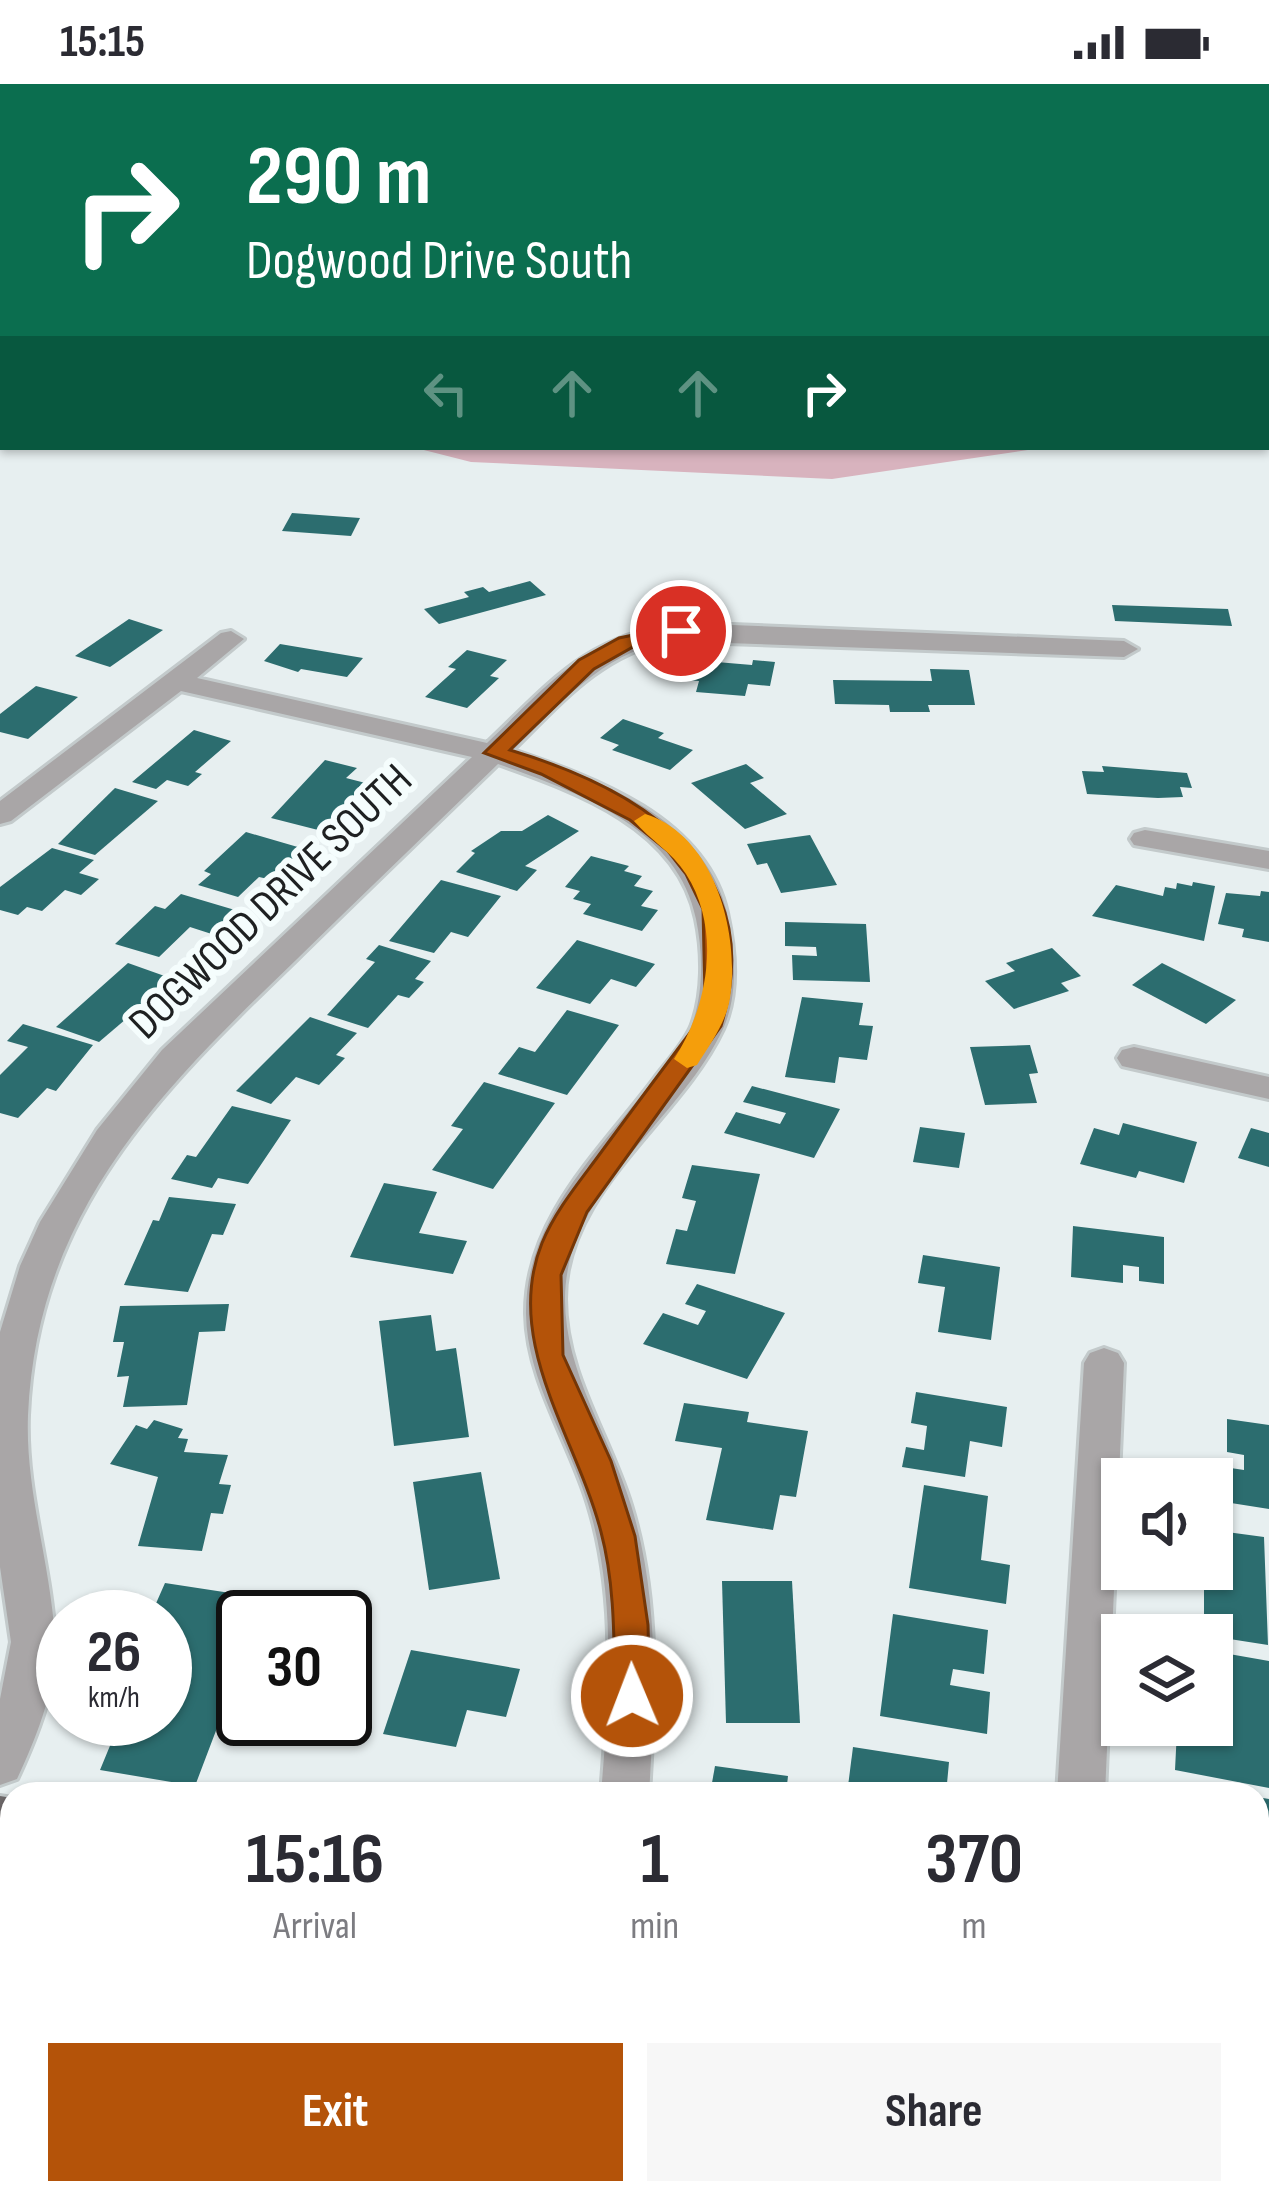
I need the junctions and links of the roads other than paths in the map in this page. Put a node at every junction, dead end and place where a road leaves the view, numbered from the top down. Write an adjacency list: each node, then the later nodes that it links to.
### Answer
1 (231, 639): 3 (street)
2 (1124, 649): 4 (street, DOGWOOD DRIVE SOUTH)
3 (179, 682): 4 (street); 5 (street)
4 (495, 753): 11 (street, DOGWOOD DRIVE SOUTH); 12 (street)
5 (0, 815)
6 (1145, 839): 7 (street)
7 (1269, 860)
8 (1134, 1058): 9 (street)
9 (1269, 1088)
10 (1104, 1363): 13 (street)
11 (0, 1764)
12 (626, 1782)
13 (1082, 1782)

